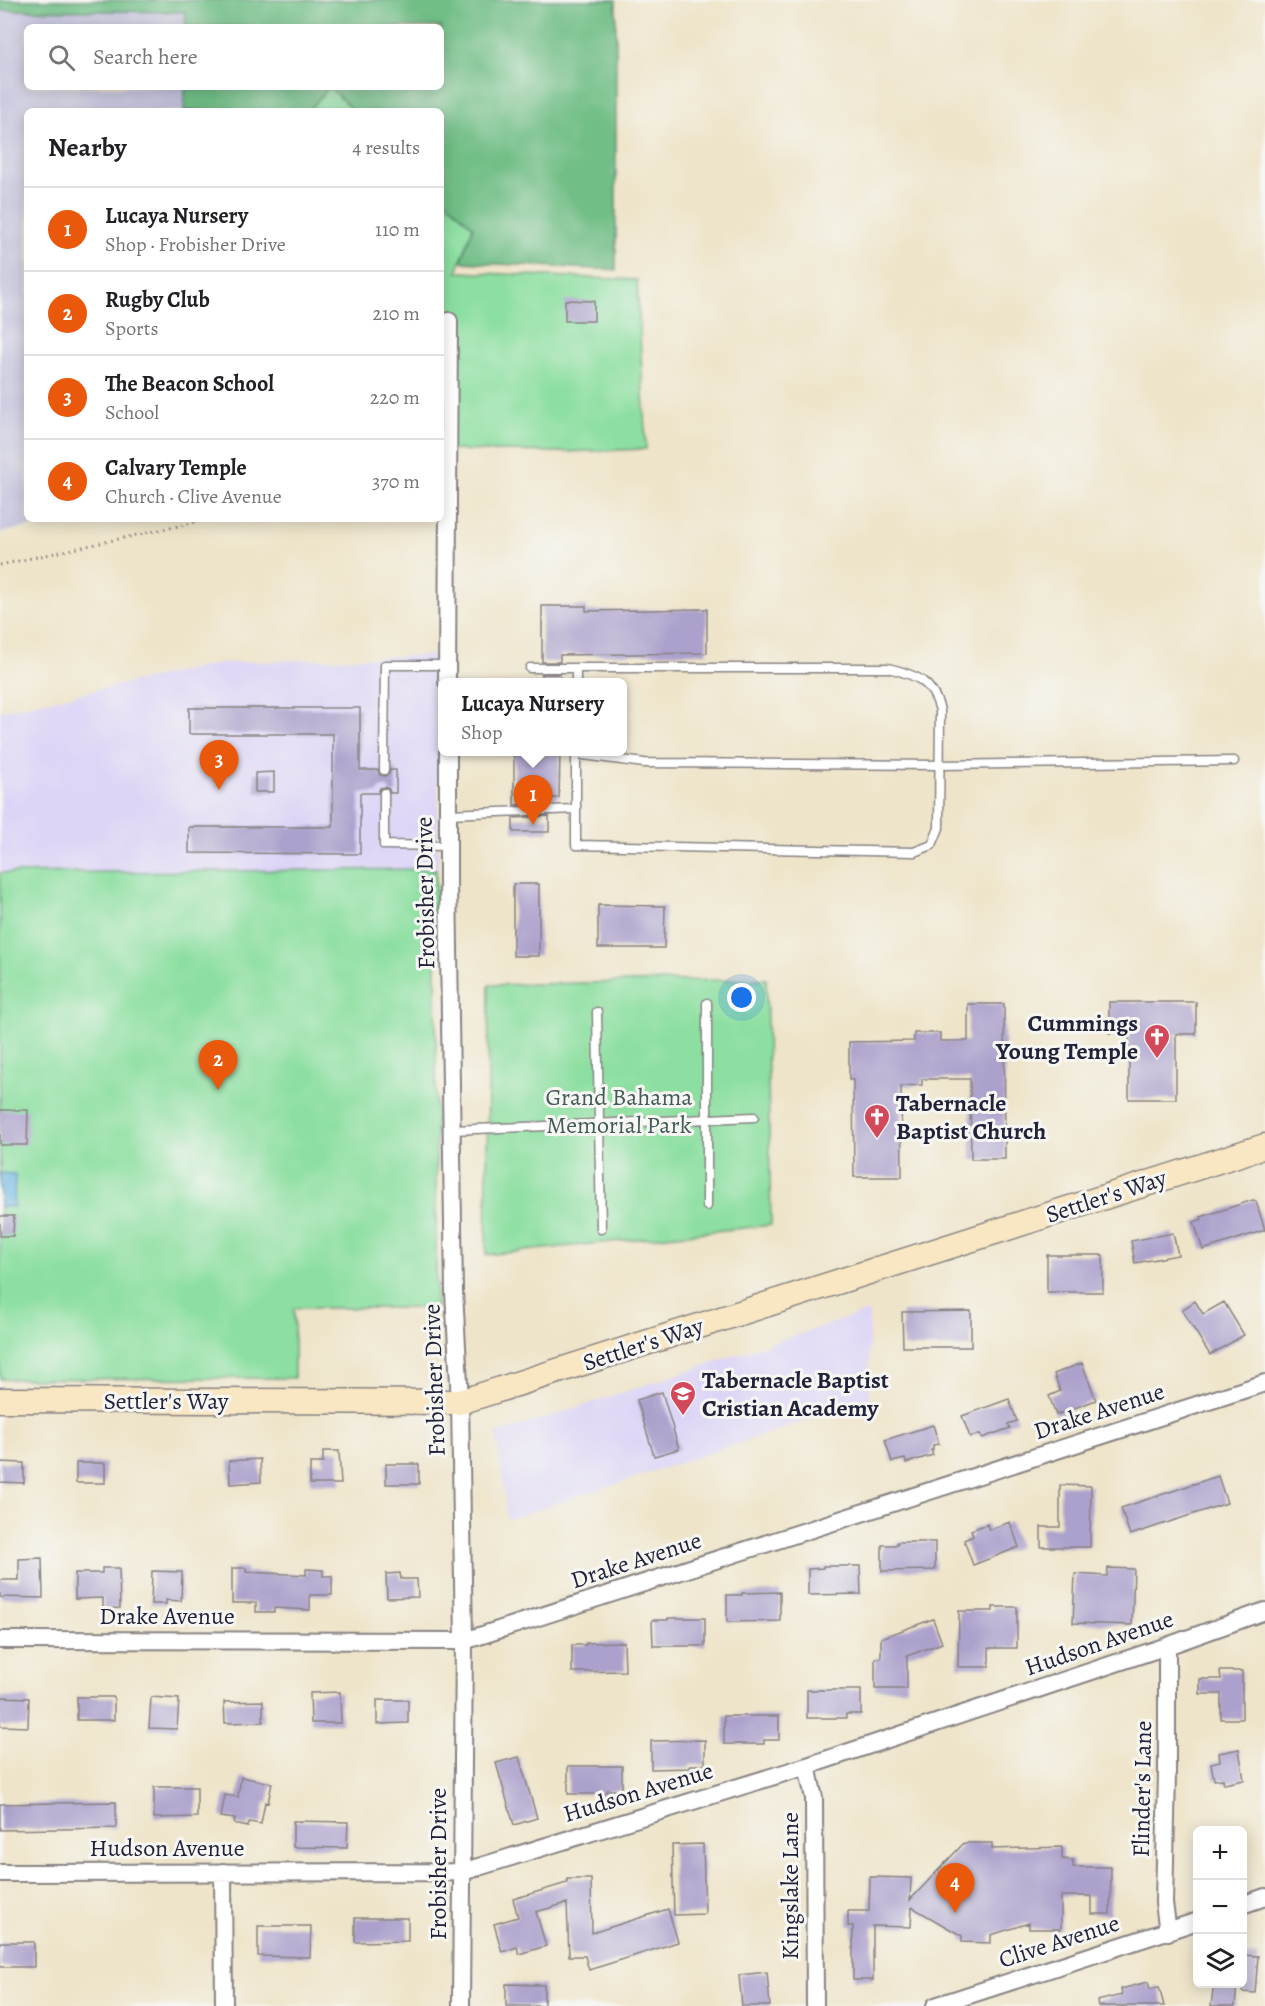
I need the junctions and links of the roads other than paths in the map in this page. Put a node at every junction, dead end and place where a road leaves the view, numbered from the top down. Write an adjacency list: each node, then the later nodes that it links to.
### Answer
1 (449, 321): 2 (street)
2 (447, 665): 5 (street); 12 (lane)
3 (530, 668): 4 (lane)
4 (576, 668): 6 (lane); 11 (lane)
5 (447, 678)
6 (576, 678)
7 (448, 756): 15 (street, Frobisher Drive)
8 (576, 756): 14 (lane)
9 (596, 756): 11 (lane)
10 (1234, 761): 11 (lane)
11 (940, 765): 14 (lane)
12 (384, 770)
13 (384, 793): 16 (lane)
14 (576, 809): 15 (lane)
15 (448, 814): 16 (street, Frobisher Drive)
16 (448, 846): 22 (street, Frobisher Drive)
17 (707, 1003): 20 (lane)
18 (597, 1012): 21 (lane)
19 (754, 1118): 20 (lane)
20 (707, 1119): 21 (lane); 24 (lane)
21 (599, 1124): 22 (lane); 25 (lane)
22 (452, 1130): 28 (street, Frobisher Drive)
23 (1265, 1146): 28 (main road, Settler's Way)
24 (707, 1206)
25 (601, 1229)
26 (1265, 1383): 31 (street, Drake Avenue)
27 (0, 1400): 28 (main road, Settler's Way)
28 (460, 1402): 31 (street, Frobisher Drive)
29 (1265, 1611): 32 (street, Hudson Avenue)
30 (0, 1640): 31 (street, Drake Avenue)
31 (464, 1641): 35 (street, Frobisher Drive)
32 (1167, 1646): 33 (street, Hudson Avenue); 40 (street, Flinder's Lane)
33 (807, 1766): 35 (street, Hudson Avenue); 43 (street, Kingslake Lane)
34 (223, 1872): 35 (street, Hudson Avenue); 36 (street, Hudson Avenue); 41 (street)
35 (462, 1872): 42 (street, Frobisher Drive)
36 (0, 1873)
37 (1265, 1897): 38 (street)
38 (1247, 1903)
39 (1193, 1923): 40 (street, Clive Avenue)
40 (1168, 1932): 44 (street, Clive Avenue)
41 (224, 2006)
42 (461, 2006)
43 (815, 2006)
44 (935, 2006)

